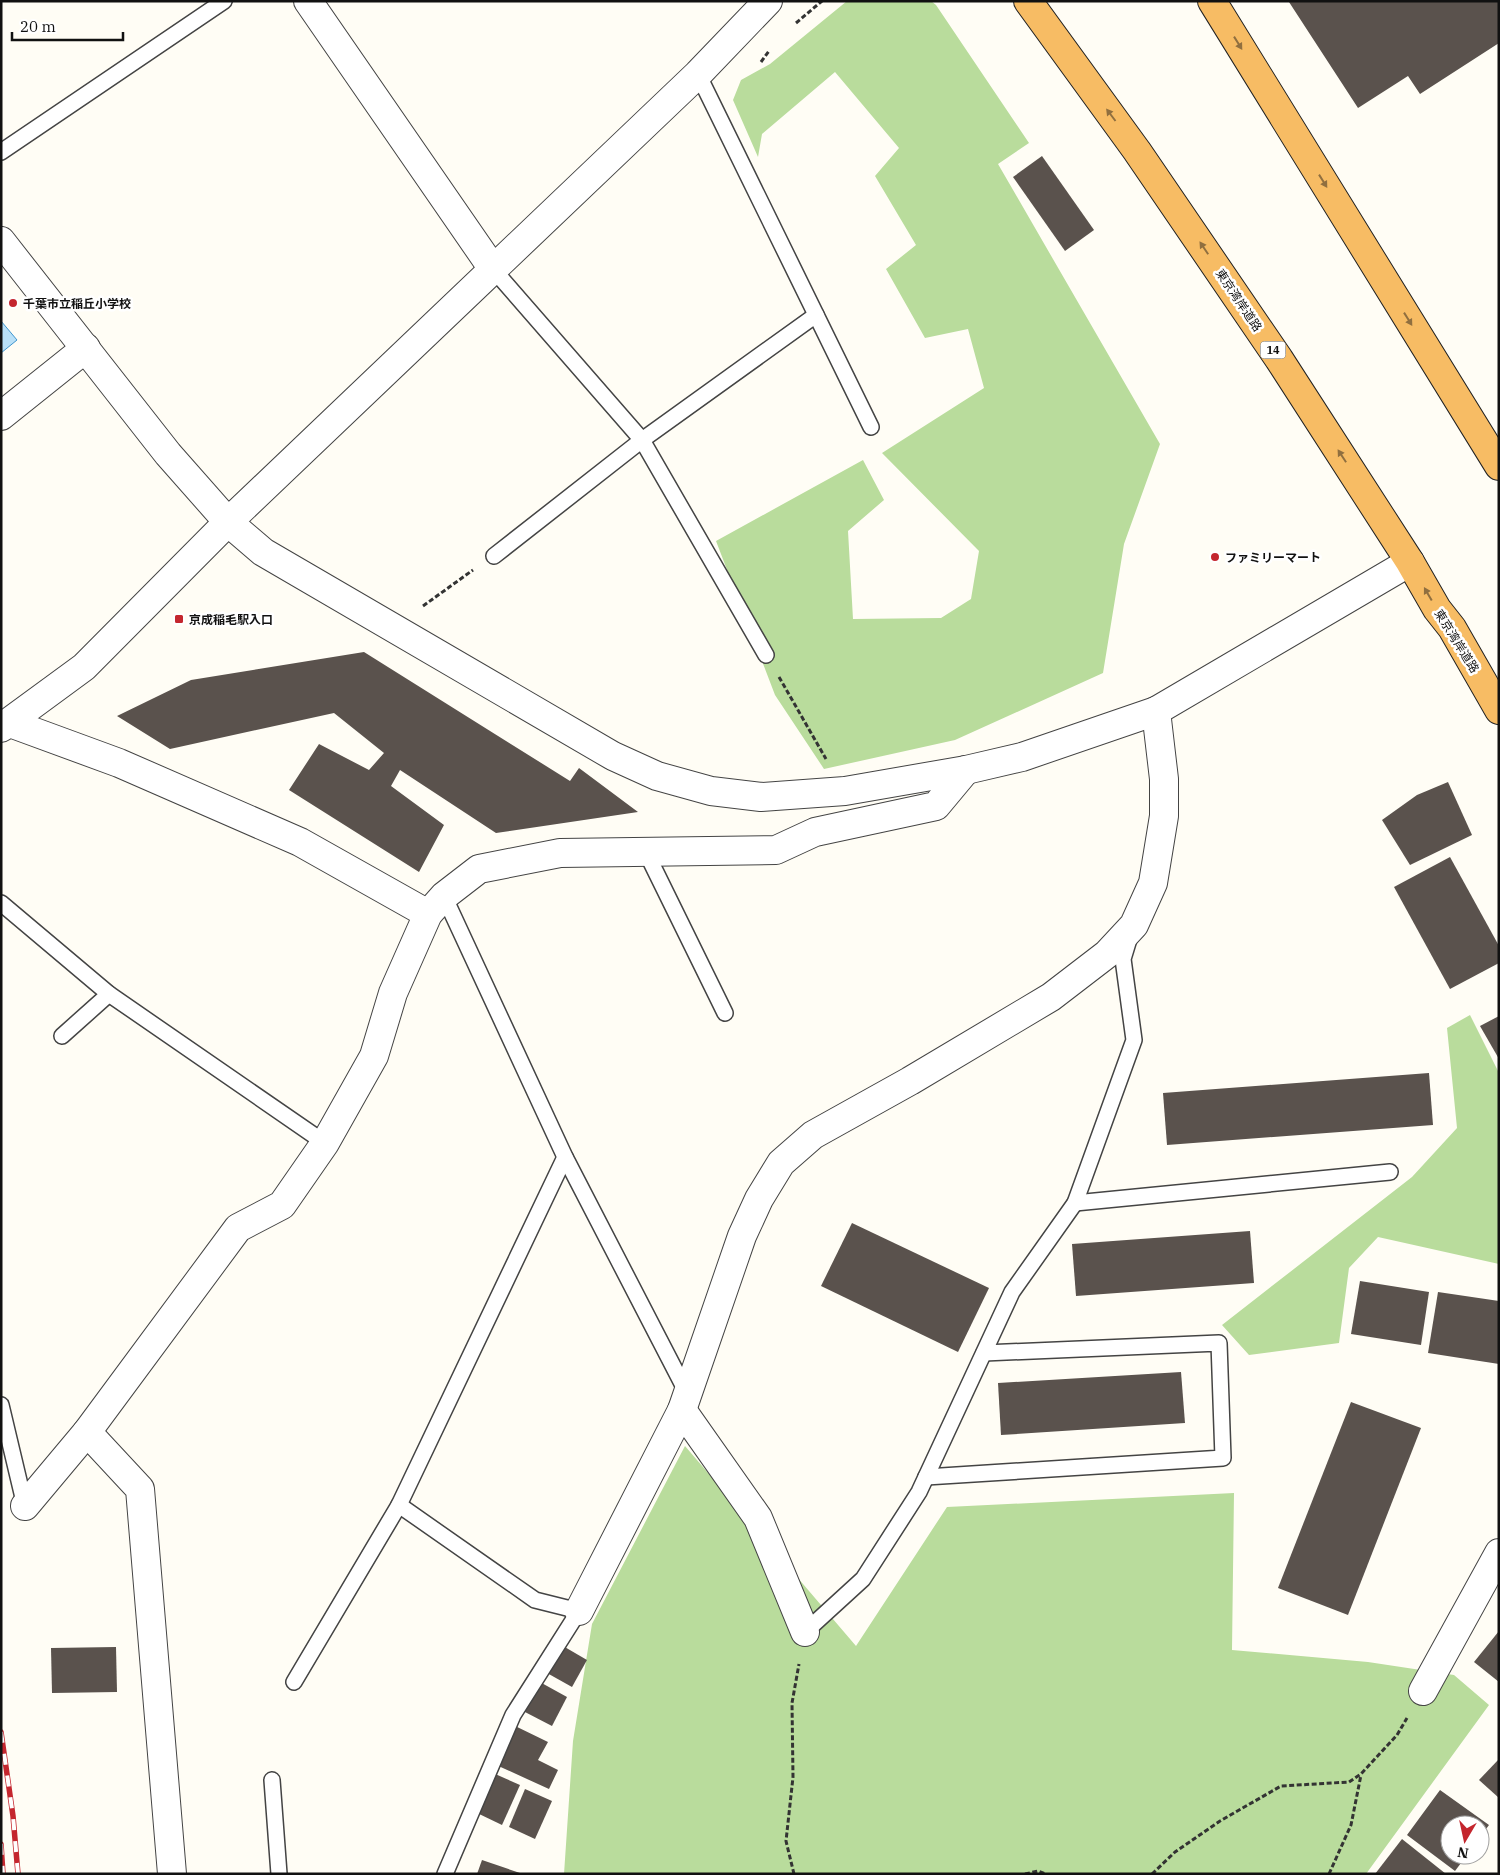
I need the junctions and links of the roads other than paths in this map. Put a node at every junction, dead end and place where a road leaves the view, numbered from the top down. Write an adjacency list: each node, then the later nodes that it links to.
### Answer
1 (224, 1): 7 (lane)
2 (308, 1): 9 (street)
3 (768, 1): 6 (street)
4 (1028, 1): 18 (highway, 東京湾岸道路 / 14, one-way to 4)
5 (1212, 1): 15 (highway, one-way to 15)
6 (698, 74): 9 (street); 10 (lane)
7 (1, 152)
8 (1, 241): 11 (street)
9 (493, 268): 14 (lane); 16 (street)
10 (816, 315): 13 (lane); 14 (lane)
11 (86, 348): 12 (street); 16 (street)
12 (1, 416)
13 (871, 427)
14 (642, 440): 17 (lane); 19 (lane)
15 (1499, 466)
16 (228, 522): 22 (street); 23 (street)
17 (494, 556)
18 (1410, 562): 20 (highway, 東京湾岸道路 / 14, one-way to 18); 21 (street)
19 (766, 655)
20 (1499, 710)
21 (1156, 711): 23 (street); 27 (street)
22 (6, 725): 26 (street)
23 (966, 770): 24 (street)
24 (646, 852): 26 (street); 29 (lane)
25 (1, 902): 28 (lane)
26 (436, 905): 31 (street); 32 (lane)
27 (1134, 925): 34 (lane); 36 (street)
28 (109, 994): 30 (lane); 31 (lane)
29 (725, 1013)
30 (62, 1036)
31 (325, 1143): 38 (street)
32 (565, 1157): 36 (lane); 40 (lane)
33 (1390, 1172): 34 (lane)
34 (1075, 1203): 35 (lane)
35 (984, 1353): 39 (lane); 39 (lane)
36 (685, 1401): 43 (street); 44 (street)
37 (1, 1405): 41 (lane)
38 (87, 1432): 41 (street); 48 (street)
39 (926, 1477): 44 (lane)
40 (399, 1504): 43 (lane); 45 (lane)
41 (25, 1506)
42 (1499, 1553): 46 (street)
43 (579, 1611): 50 (lane)
44 (805, 1632)
45 (294, 1682)
46 (1423, 1690)
47 (272, 1780): 49 (lane)
48 (172, 1874)
49 (279, 1874)
50 (445, 1874)

